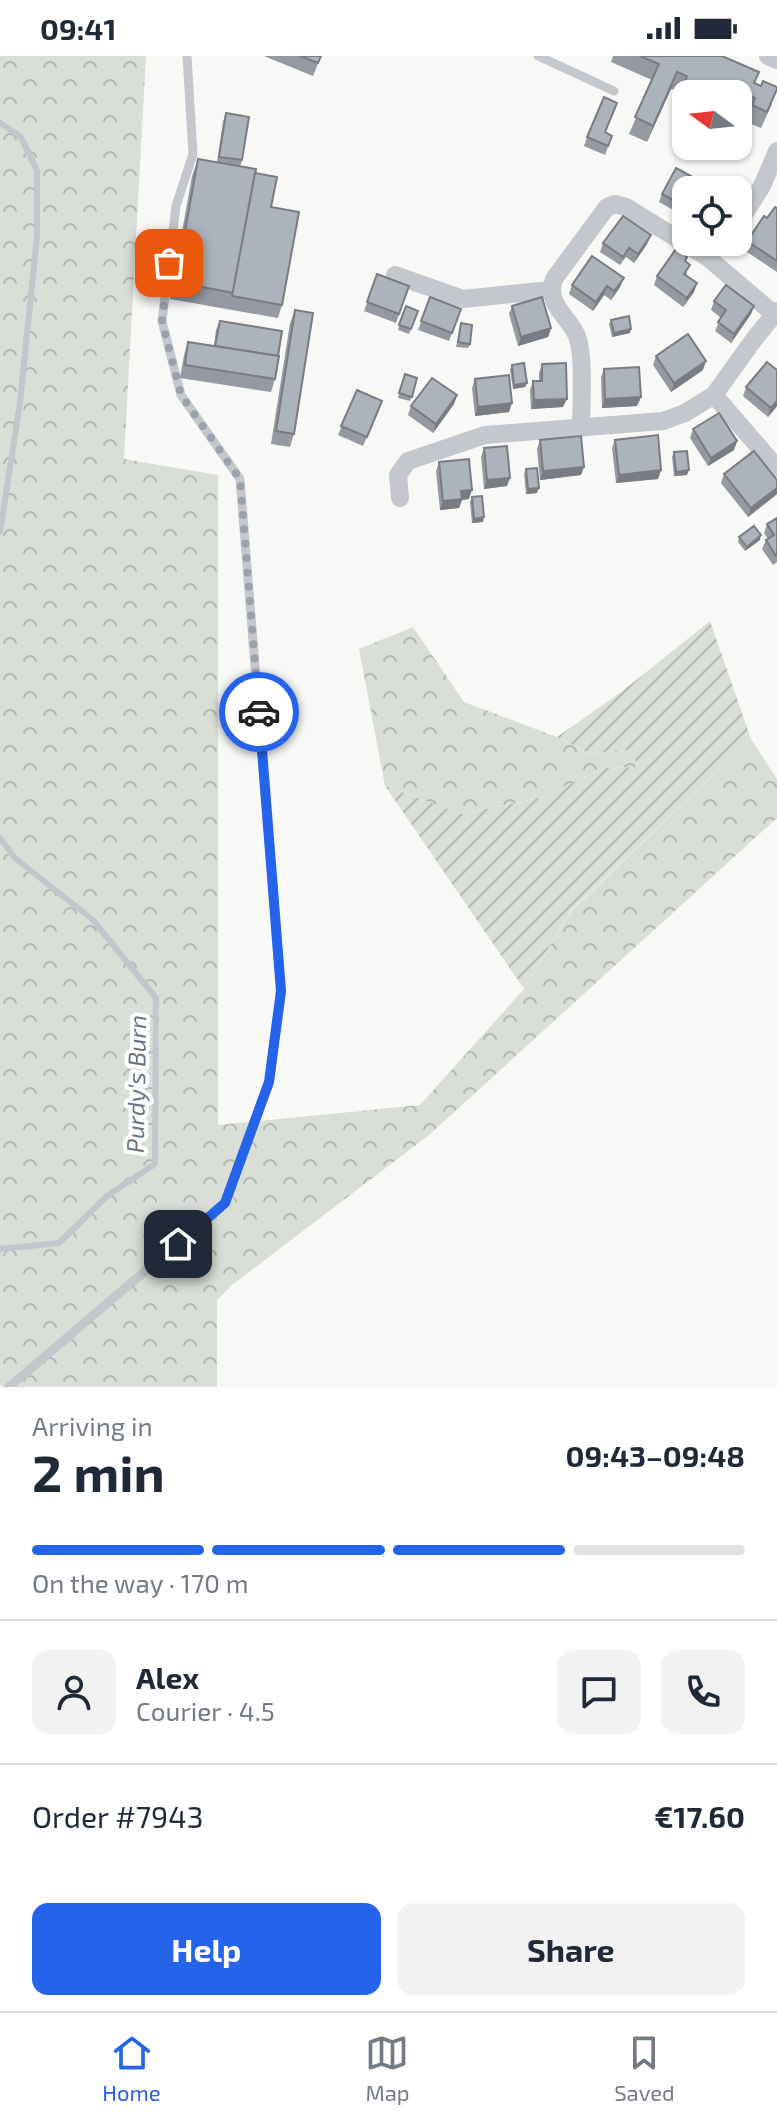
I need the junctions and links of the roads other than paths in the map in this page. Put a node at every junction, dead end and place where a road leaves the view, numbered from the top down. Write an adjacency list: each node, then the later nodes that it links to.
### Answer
1 (187, 56): 18 (lane)
2 (538, 56): 4 (lane)
3 (768, 56): 5 (street)
4 (549, 58): 6 (lane)
5 (777, 60)
6 (614, 91)
7 (777, 151): 8 (street)
8 (770, 188): 9 (street)
9 (752, 208)
10 (707, 257): 12 (street); 13 (street)
11 (395, 275): 12 (street)
12 (550, 290): 15 (street)
13 (775, 313): 14 (street)
14 (714, 395): 15 (street); 16 (street)
15 (581, 428): 17 (street)
16 (777, 468)
17 (400, 498)
18 (9, 1387)

